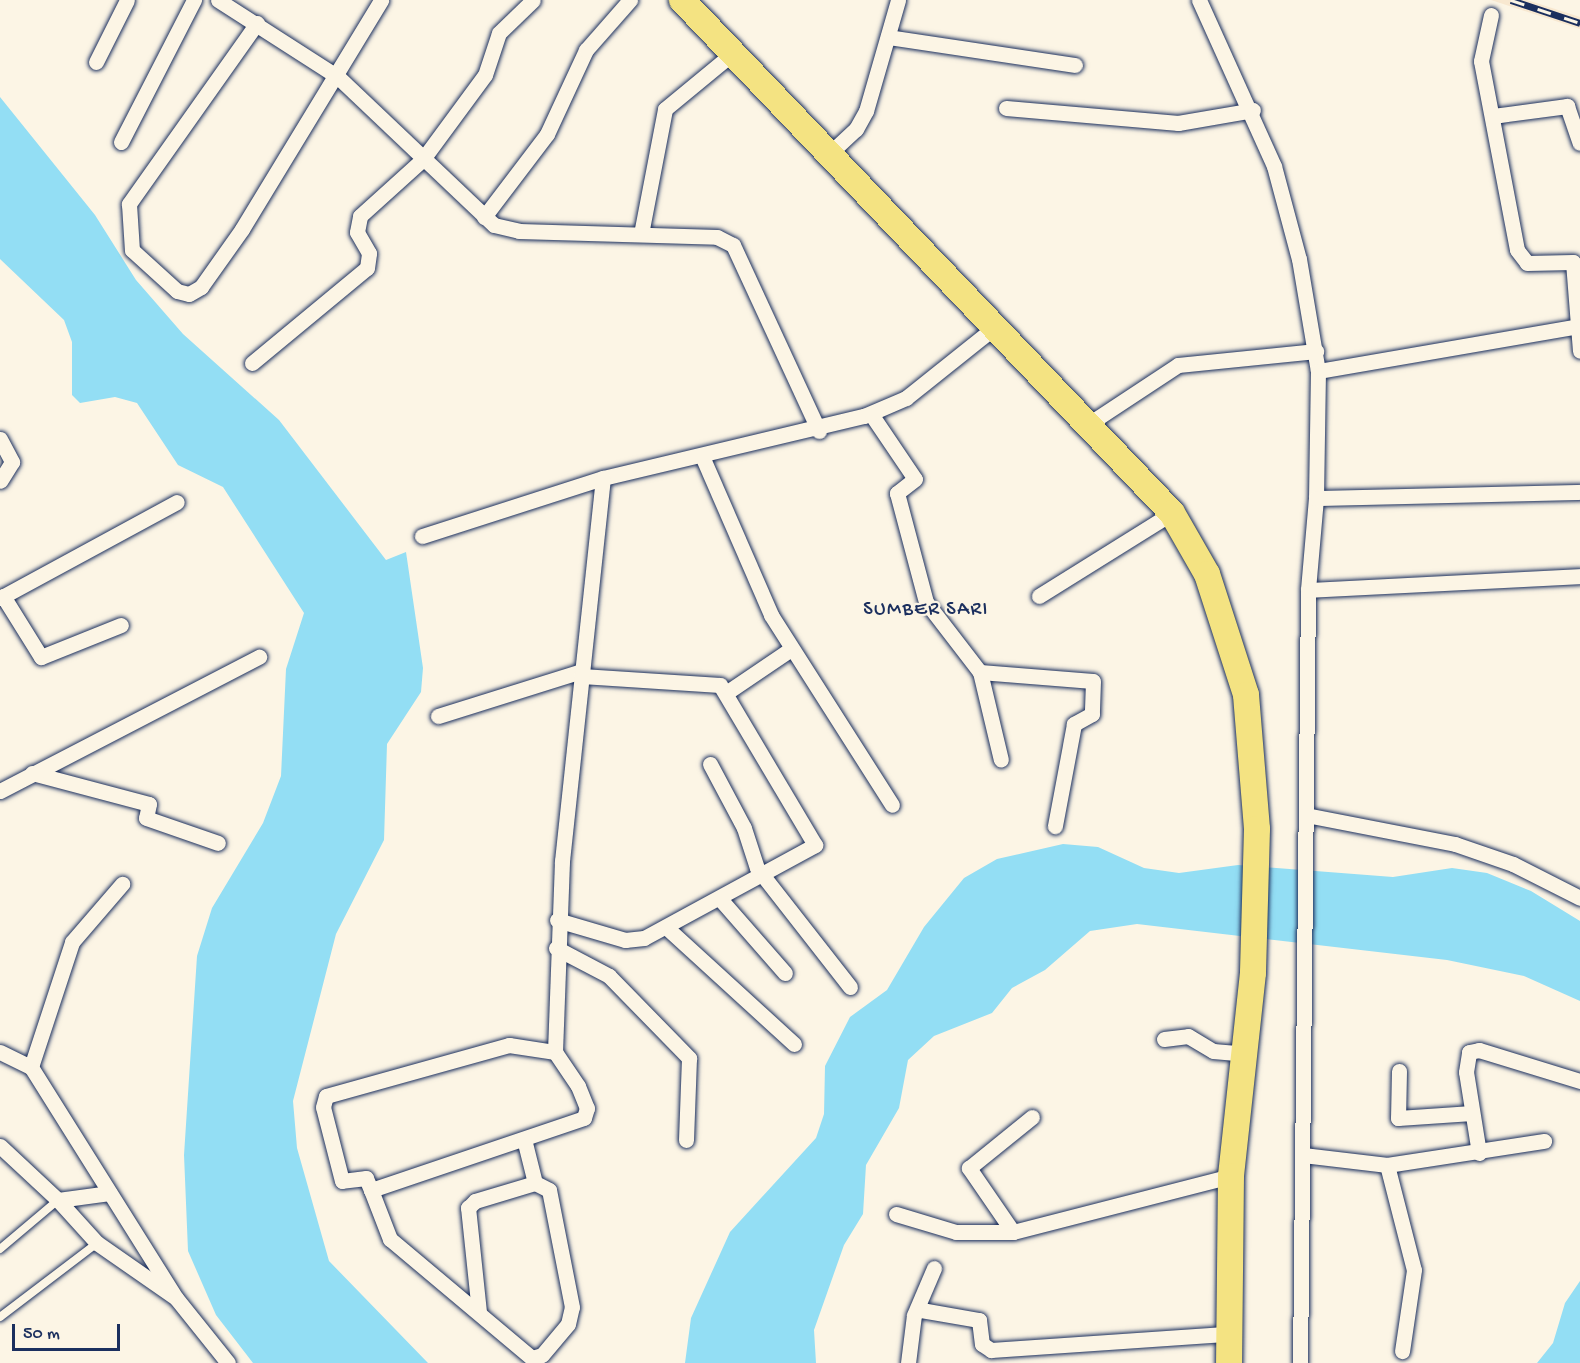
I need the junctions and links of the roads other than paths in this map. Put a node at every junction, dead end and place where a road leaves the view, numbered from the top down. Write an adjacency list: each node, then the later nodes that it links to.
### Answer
1 (127, 0): 15 (street)
2 (194, 0): 22 (street)
3 (218, 0): 10 (street)
4 (381, 0): 17 (street)
5 (533, 0): 25 (street)
6 (630, 0): 26 (street)
7 (898, 0): 13 (street)
8 (1199, 0): 19 (street)
9 (689, 2): 14 (highway)
10 (239, 6): 12 (street)
11 (1491, 15): 21 (street)
12 (257, 23): 17 (street); 17 (street)
13 (888, 38): 16 (street); 24 (street)
14 (733, 53): 24 (highway); 27 (street)
15 (96, 62)
16 (1075, 65)
17 (338, 77): 25 (street)
18 (1006, 108): 19 (street)
19 (1253, 110): 31 (street)
20 (1576, 111): 21 (street); 23 (street)
21 (1493, 116): 28 (street)
22 (121, 142)
23 (1580, 143)
24 (829, 154): 30 (highway)
25 (423, 159): 26 (street); 33 (street)
26 (484, 217): 27 (street)
27 (641, 234): 37 (street)
28 (1576, 262): 29 (street)
29 (1578, 326): 32 (street); 34 (street)
30 (994, 327): 35 (street); 36 (highway)
31 (1316, 351): 34 (street); 36 (street)
32 (1580, 351)
33 (252, 363)
34 (1317, 371): 43 (street)
35 (871, 414): 37 (street); 54 (street)
36 (1087, 424): 45 (highway)
37 (819, 431): 39 (street)
38 (0, 439): 41 (street)
39 (702, 456): 40 (street); 52 (street)
40 (603, 478): 46 (street); 55 (street)
41 (0, 481)
42 (1580, 492): 43 (street)
43 (1316, 498): 48 (street)
44 (177, 502): 50 (street)
45 (1172, 513): 49 (street); 79 (highway)
46 (422, 536)
47 (1580, 576): 48 (street)
48 (1308, 590): 63 (street)
49 (1038, 596)
50 (2, 597): 51 (street)
51 (121, 626)
52 (791, 649): 56 (street); 62 (street)
53 (259, 657): 60 (street)
54 (980, 672): 58 (street); 64 (street)
55 (582, 674): 56 (street); 57 (street); 70 (street)
56 (726, 693): 66 (street)
57 (438, 716)
58 (1001, 760)
59 (710, 764): 66 (street)
60 (32, 773): 61 (street); 65 (street)
61 (0, 791)
62 (892, 805)
63 (1306, 815): 68 (street); 90 (street)
64 (1054, 826)
65 (218, 843)
66 (764, 877): 69 (street); 74 (street)
67 (122, 884): 80 (street)
68 (1580, 898)
69 (722, 900): 71 (street); 73 (street)
70 (557, 920): 71 (street); 72 (street)
71 (667, 928): 76 (street)
72 (556, 948): 78 (street); 86 (street)
73 (785, 972)
74 (850, 987)
75 (1164, 1039): 79 (street)
76 (794, 1044)
77 (0, 1052): 80 (street)
78 (555, 1052): 85 (street); 94 (street)
79 (1245, 1054): 92 (highway)
80 (32, 1067): 95 (street)
81 (1399, 1071): 83 (street)
82 (1580, 1081): 83 (street)
83 (1472, 1113): 89 (street)
84 (1032, 1117): 98 (street)
85 (524, 1139): 93 (street); 94 (street)
86 (686, 1140)
87 (1544, 1141): 89 (street)
88 (0, 1146): 96 (street)
89 (1479, 1154): 91 (street)
90 (1303, 1155): 91 (street); 111 (street)
91 (1388, 1165): 107 (street)
92 (1231, 1176): 98 (street); 106 (highway)
93 (535, 1183): 104 (street); 104 (street)
94 (371, 1190): 104 (street)
95 (110, 1193): 96 (street); 102 (street)
96 (58, 1200): 99 (street); 100 (lane)
97 (896, 1214): 98 (street)
98 (1014, 1232)
99 (97, 1243): 102 (street); 105 (lane)
100 (0, 1249)
101 (934, 1268): 103 (street)
102 (176, 1298): 108 (street)
103 (921, 1310): 106 (street); 109 (street)
104 (479, 1312)
105 (0, 1317)
106 (1228, 1334): 110 (highway)
107 (1402, 1351)
108 (228, 1363)
109 (909, 1363)
110 (1229, 1363)
111 (1300, 1363)

